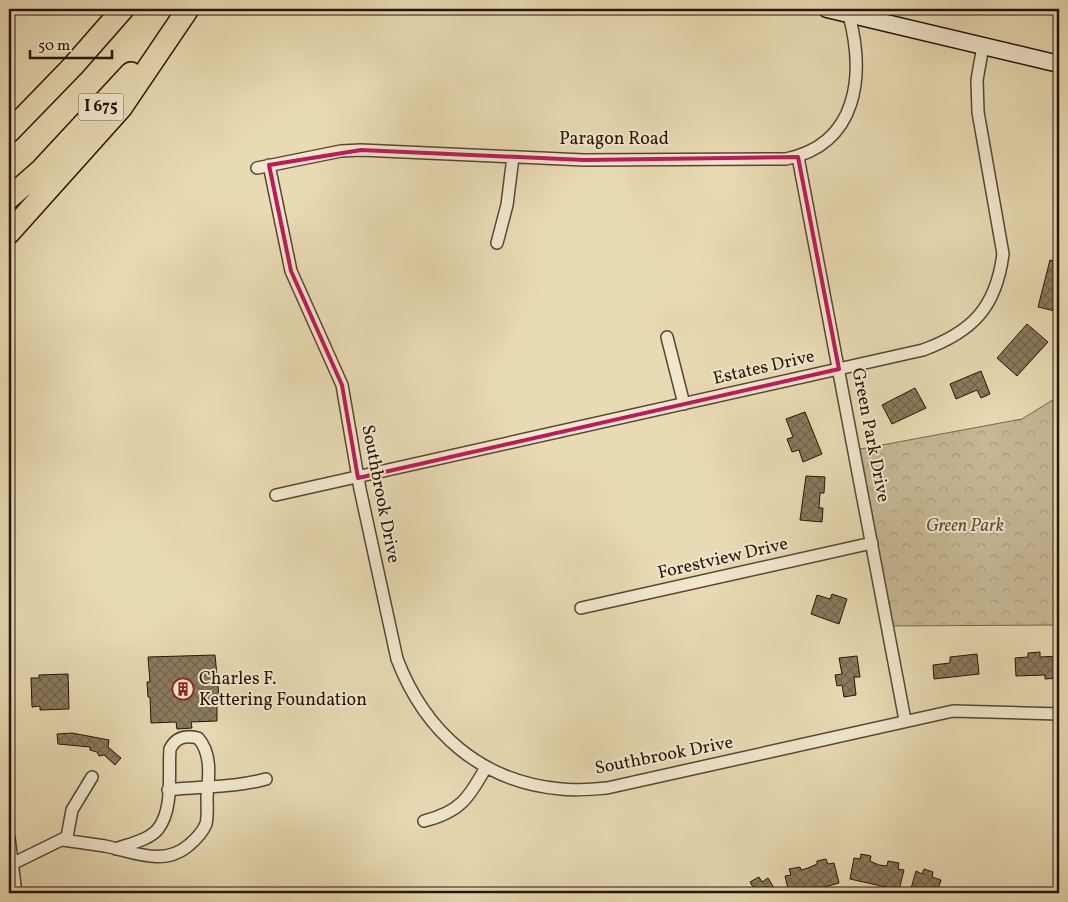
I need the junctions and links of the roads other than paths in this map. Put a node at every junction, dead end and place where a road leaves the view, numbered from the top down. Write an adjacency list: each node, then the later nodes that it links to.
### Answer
1 (123, 9): 7 (highway, I 675)
2 (186, 9): 14 (highway, I 675); 15 (highway)
3 (827, 9): 4 (main road)
4 (849, 12): 5 (main road); 11 (street, Paragon Road)
5 (982, 46): 6 (main road); 18 (street, Estates Drive)
6 (1059, 64)
7 (31, 107): 8 (highway); 9 (highway, I 675)
8 (9, 125)
9 (9, 132)
10 (513, 157): 11 (street, Paragon Road); 12 (street, Paragon Road); 16 (street)
11 (798, 157): 18 (street, Green Park Drive)
12 (269, 165): 13 (street, Paragon Road); 20 (street, Southbrook Drive)
13 (257, 168)
14 (9, 198)
15 (9, 232)
16 (497, 243)
17 (667, 337): 19 (street)
18 (839, 369): 19 (street, Estates Drive); 22 (street, Green Park Drive)
19 (684, 404): 20 (street, Estates Drive)
20 (358, 478): 21 (street, Estates Drive); 26 (street, Southbrook Drive)
21 (276, 496)
22 (872, 543): 23 (street, Forestview Drive); 25 (street, Green Park Drive)
23 (581, 608)
24 (1059, 714): 25 (street, Southbrook Drive)
25 (905, 720): 26 (street, Southbrook Drive)
26 (486, 767): 31 (street)
27 (92, 777): 33 (street)
28 (266, 779): 29 (street)
29 (208, 786): 30 (street); 30 (street); 34 (street)
30 (168, 790): 34 (street)
31 (424, 821)
32 (9, 838): 35 (street)
33 (63, 840): 34 (street); 35 (street)
34 (116, 849)
35 (14, 863): 36 (street)
36 (16, 893)

